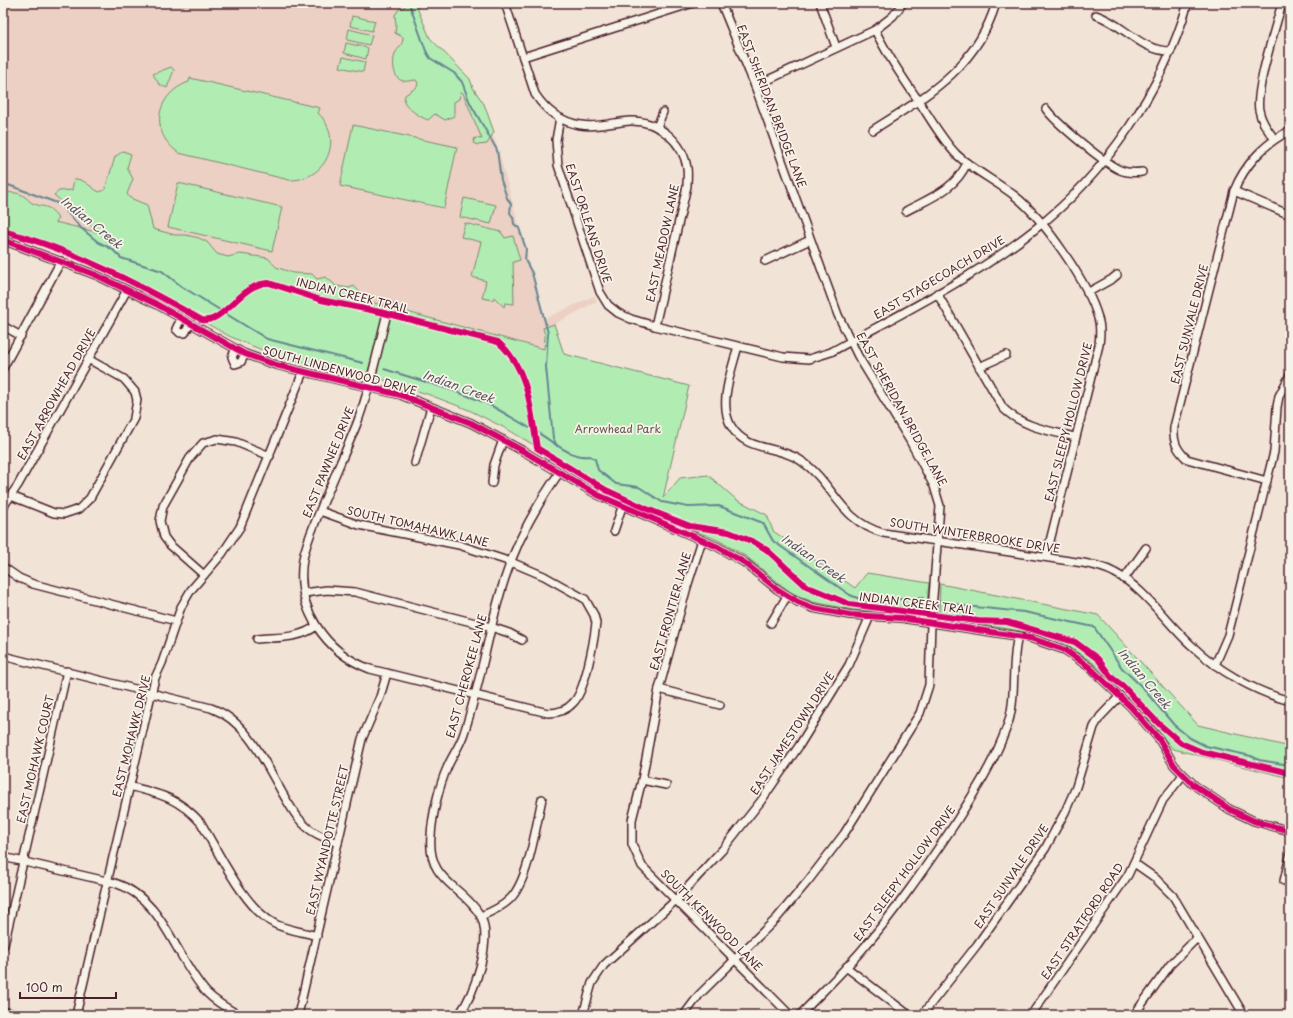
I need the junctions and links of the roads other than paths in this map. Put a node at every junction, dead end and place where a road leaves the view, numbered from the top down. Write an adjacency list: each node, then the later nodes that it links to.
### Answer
1 (505, 3): 13 (street, EAST MEADOW LANE)
2 (693, 3): 13 (street)
3 (721, 3): 14 (street, EAST SHERIDAN BRIDGE LANE)
4 (820, 3): 11 (street)
5 (903, 3): 10 (street)
6 (996, 3): 15 (street)
7 (1188, 3): 12 (street, EAST STAGECOACH DRIVE)
8 (1282, 3): 22 (street)
9 (1096, 16): 12 (street)
10 (875, 30): 11 (street); 15 (street, EAST SLEEPY HOLLOW DRIVE)
11 (836, 47): 14 (street)
12 (1170, 52): 23 (street, EAST STAGECOACH DRIVE)
13 (523, 57): 18 (street, EAST MEADOW LANE)
14 (755, 86): 31 (street, EAST SHERIDAN BRIDGE LANE)
15 (919, 101): 20 (street); 24 (street, EAST SLEEPY HOLLOW DRIVE)
16 (1046, 109): 23 (street)
17 (663, 112): 19 (street)
18 (560, 118): 19 (street, EAST MEADOW LANE); 42 (street, EAST ORLEANS DRIVE)
19 (657, 127): 42 (street, EAST MEADOW LANE)
20 (873, 130)
21 (1290, 131): 22 (street, EAST SUNVALE DRIVE)
22 (1275, 139): 26 (street, EAST SUNVALE DRIVE)
23 (1104, 159): 25 (street); 29 (street, EAST STAGECOACH DRIVE)
24 (967, 163): 27 (street); 29 (street, EAST SLEEPY HOLLOW DRIVE)
25 (1142, 172)
26 (1234, 191): 28 (street); 61 (street, EAST SUNVALE DRIVE)
27 (906, 211)
28 (1290, 215)
29 (1042, 224): 36 (street, EAST STAGECOACH DRIVE); 37 (street, EAST SLEEPY HOLLOW DRIVE)
30 (3, 240): 32 (street, SOUTH LINDENWOOD DRIVE)
31 (810, 240): 33 (street); 44 (street, EAST SHERIDAN BRIDGE LANE)
32 (61, 261): 35 (street, SOUTH LINDENWOOD DRIVE); 43 (street)
33 (765, 261)
34 (1117, 275): 37 (street)
35 (127, 290): 39 (street, SOUTH LINDENWOOD DRIVE); 49 (street, EAST ARROWHEAD DRIVE)
36 (937, 293): 44 (street, EAST STAGECOACH DRIVE); 50 (street)
37 (1087, 293): 56 (street, EAST SLEEPY HOLLOW DRIVE)
38 (389, 306): 54 (street, EAST PAWNEE DRIVE)
39 (181, 319): 40 (street, SOUTH LINDENWOOD DRIVE); 40 (street)
40 (190, 324): 46 (street, SOUTH LINDENWOOD DRIVE)
41 (3, 326): 43 (street)
42 (655, 326): 45 (street, EAST STAGECOACH DRIVE)
43 (21, 336): 51 (street)
44 (851, 341): 45 (street, EAST STAGECOACH DRIVE); 69 (street, EAST SHERIDAN BRIDGE LANE)
45 (738, 346): 69 (street, SOUTH WINTERBROOKE DRIVE)
46 (236, 349): 47 (street, SOUTH LINDENWOOD DRIVE); 47 (street, SOUTH LINDENWOOD DRIVE)
47 (245, 354): 52 (street, SOUTH LINDENWOOD DRIVE)
48 (1006, 355): 50 (street)
49 (88, 359): 63 (street, EAST ARROWHEAD DRIVE); 63 (street)
50 (979, 367): 56 (street)
51 (3, 368)
52 (303, 372): 54 (street, SOUTH LINDENWOOD DRIVE); 58 (street, EAST MOHAWK DRIVE)
53 (1290, 375): 61 (street)
54 (368, 386): 55 (street, SOUTH LINDENWOOD DRIVE); 66 (street, EAST PAWNEE DRIVE)
55 (431, 407): 57 (street, SOUTH LINDENWOOD DRIVE); 59 (street)
56 (1075, 437): 71 (street, EAST SLEEPY HOLLOW DRIVE)
57 (504, 440): 60 (street, SOUTH LINDENWOOD DRIVE); 62 (street)
58 (270, 456): 74 (street, EAST MOHAWK DRIVE); 74 (street)
59 (415, 463)
60 (558, 473): 65 (street, SOUTH LINDENWOOD DRIVE); 72 (street, EAST CHEROKEE LANE)
61 (1267, 481): 88 (street)
62 (492, 483)
63 (11, 496): 64 (street, EAST ARROWHEAD DRIVE)
64 (3, 507)
65 (622, 507): 67 (street); 68 (street, SOUTH LINDENWOOD DRIVE)
66 (320, 511): 72 (street, SOUTH TOMAHAWK LANE); 76 (street, EAST PAWNEE DRIVE)
67 (614, 531)
68 (702, 540): 77 (street, SOUTH LINDENWOOD DRIVE); 91 (street, EAST FRONTIER LANE)
69 (937, 541): 71 (street, SOUTH WINTERBROOKE DRIVE); 81 (street, EAST SHERIDAN BRIDGE LANE)
70 (1146, 548): 75 (street)
71 (1046, 557): 75 (street, SOUTH WINTERBROOKE DRIVE)
72 (511, 562): 83 (street, EAST CHEROKEE LANE); 93 (street, SOUTH TOMAHAWK LANE)
73 (3, 567): 79 (street)
74 (204, 575): 79 (street, EAST MOHAWK DRIVE)
75 (1124, 579): 88 (street, SOUTH WINTERBROOKE DRIVE)
76 (304, 593): 82 (street, EAST PAWNEE DRIVE); 83 (street)
77 (787, 596): 78 (street, SOUTH LINDENWOOD DRIVE); 80 (street)
78 (870, 616): 81 (street, SOUTH LINDENWOOD DRIVE); 111 (street, EAST JAMESTOWN DRIVE)
79 (176, 620): 92 (street, EAST MOHAWK DRIVE)
80 (771, 623)
81 (931, 623): 84 (street, SOUTH LINDENWOOD DRIVE); 116 (street, EAST SHERIDAN BRIDGE LANE)
82 (316, 626): 85 (street); 90 (street, EAST PAWNEE DRIVE)
83 (491, 627): 86 (street); 93 (street, EAST CHEROKEE LANE)
84 (1018, 636): 94 (street, SOUTH LINDENWOOD DRIVE); 117 (street, EAST SLEEPY HOLLOW DRIVE)
85 (257, 639)
86 (522, 640)
87 (3, 656): 89 (street)
88 (1215, 665): 95 (street, SOUTH WINTERBROOKE DRIVE)
89 (67, 671): 92 (street); 107 (street, EAST MOHAWK COURT)
90 (387, 673): 93 (street, EAST PAWNEE DRIVE); 104 (street, EAST WYANDOTTE STREET)
91 (659, 689): 96 (street); 98 (street, EAST FRONTIER LANE)
92 (151, 692): 100 (street, EAST MOHAWK DRIVE); 104 (street)
93 (474, 695): 112 (street, EAST CHEROKEE LANE)
94 (1120, 696): 97 (street, SOUTH LINDENWOOD DRIVE); 129 (street, EAST SUNVALE DRIVE)
95 (1290, 701)
96 (720, 705)
97 (1183, 774): 102 (street, SOUTH LINDENWOOD DRIVE); 108 (street, EAST STRATFORD ROAD)
98 (642, 780): 99 (street); 103 (street, EAST FRONTIER LANE)
99 (666, 785)
100 (129, 786): 109 (street, EAST MOHAWK DRIVE); 113 (street)
101 (542, 799): 112 (street)
102 (1290, 831)
103 (631, 834): 111 (street, SOUTH KENWOOD LANE)
104 (338, 843): 113 (street, EAST WYANDOTTE STREET)
105 (1290, 856): 110 (street)
106 (3, 857): 107 (street)
107 (22, 861): 109 (street); 115 (street, EAST MOHAWK COURT)
108 (1134, 863): 114 (street); 130 (street, EAST STRATFORD ROAD)
109 (107, 881): 120 (street, EAST MOHAWK DRIVE); 121 (street)
110 (1284, 881)
111 (676, 900): 116 (street, SOUTH KENWOOD LANE); 124 (street, EAST JAMESTOWN DRIVE)
112 (481, 916): 123 (street)
113 (317, 936): 122 (street, EAST WYANDOTTE STREET)
114 (1198, 938): 131 (street); 132 (street)
115 (4, 945)
116 (736, 960): 125 (street, EAST SHERIDAN BRIDGE LANE); 126 (street, SOUTH KENWOOD LANE)
117 (846, 967): 127 (street, EAST SLEEPY HOLLOW DRIVE); 128 (street)
118 (3, 1012): 119 (main road)
119 (14, 1015)
120 (76, 1015)
121 (239, 1015)
122 (298, 1015)
123 (459, 1015)
124 (583, 1015)
125 (684, 1015)
126 (790, 1015)
127 (800, 1015)
128 (909, 1015)
129 (922, 1015)
130 (1031, 1015)
131 (1134, 1015)
132 (1244, 1015)

